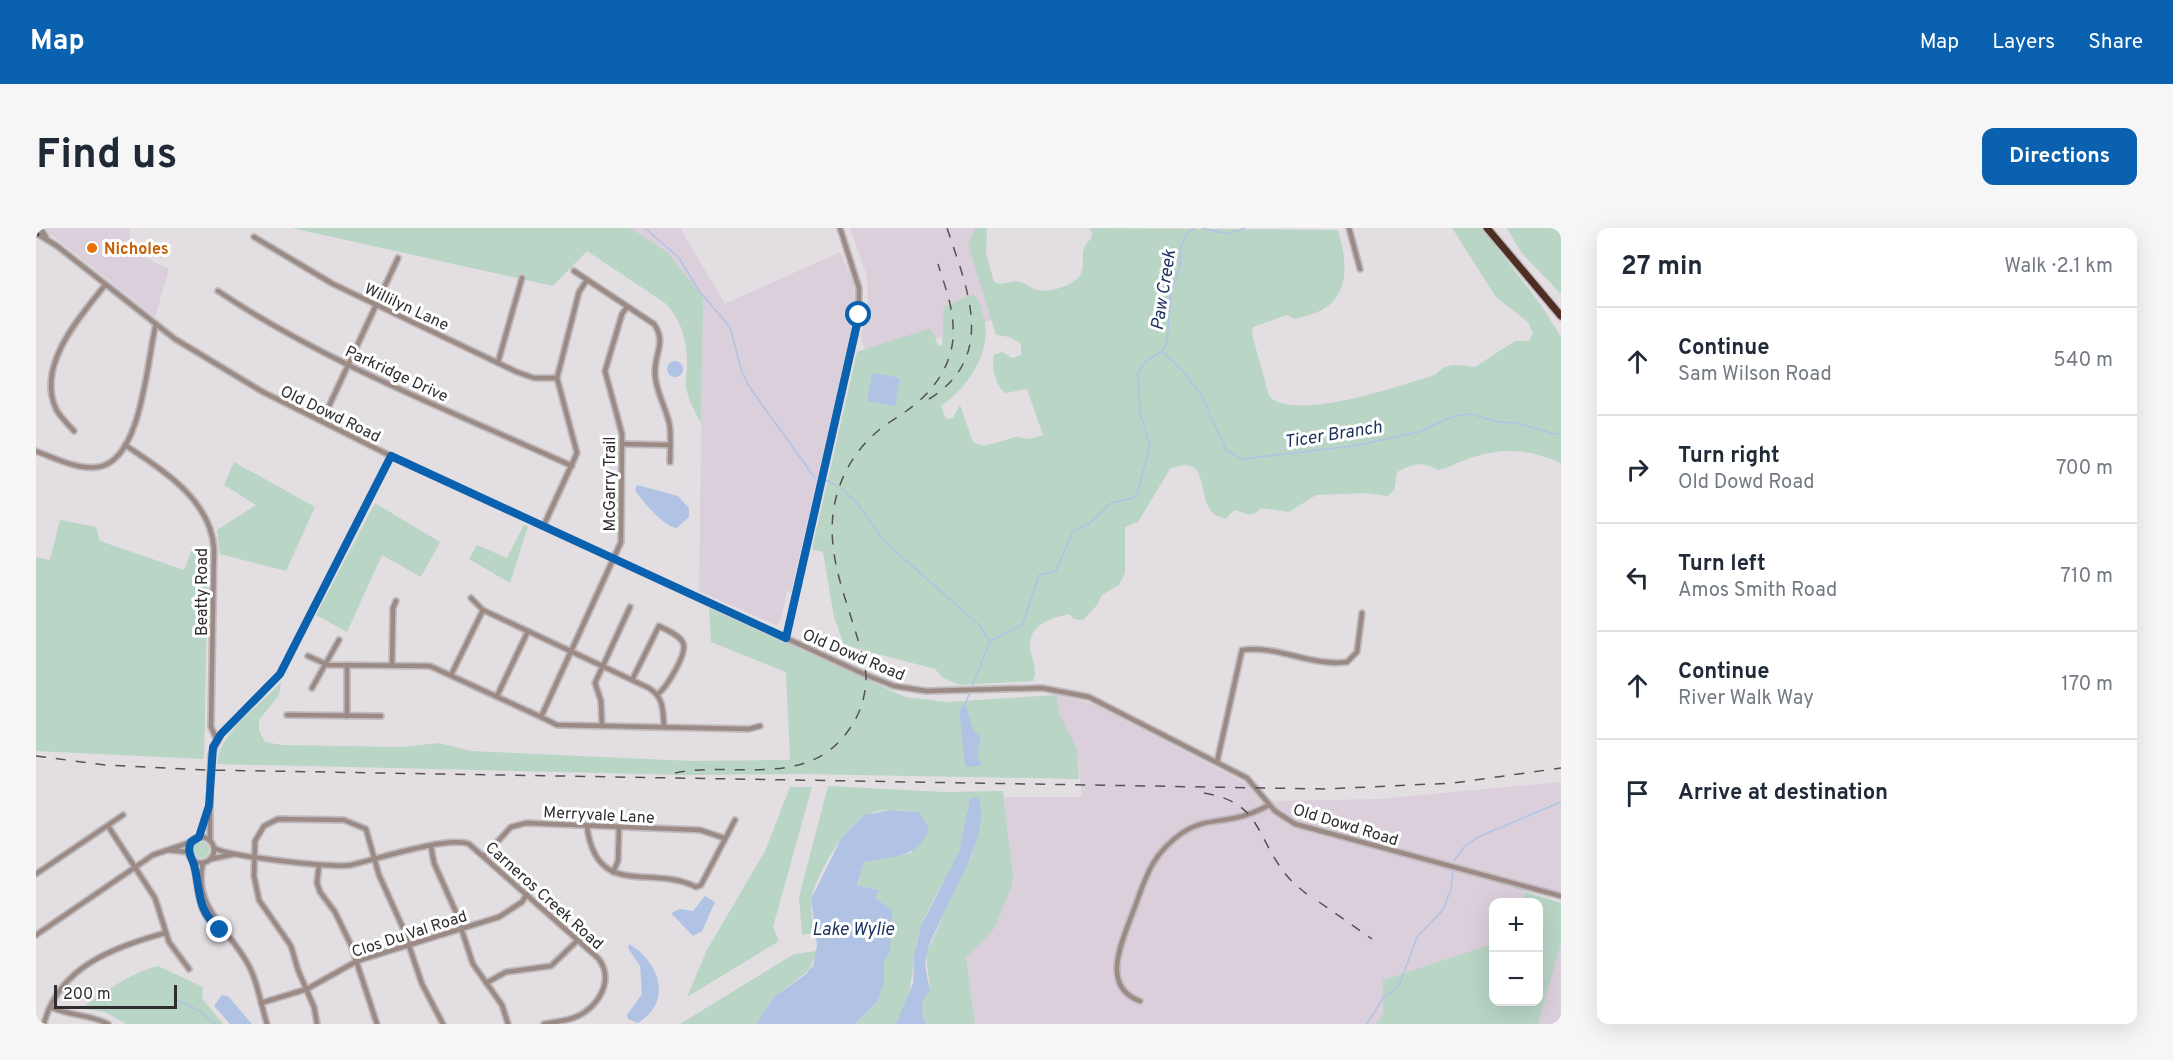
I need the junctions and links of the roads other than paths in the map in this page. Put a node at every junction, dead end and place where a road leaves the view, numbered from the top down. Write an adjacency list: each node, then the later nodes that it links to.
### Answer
1 (40, 228): 7 (street, Old Dowd Road)
2 (840, 228): 39 (street)
3 (1349, 228): 9 (street)
4 (1487, 228): 17 (highway)
5 (36, 234): 7 (street, Old Dowd Road)
6 (254, 237): 15 (street, Willilyn Lane)
7 (48, 239): 13 (street, Old Dowd Road)
8 (398, 258): 15 (street)
9 (1360, 269)
10 (574, 271): 12 (street)
11 (522, 278): 19 (street)
12 (587, 280): 16 (street); 21 (street)
13 (105, 285): 18 (street, Old Dowd Road); 23 (street)
14 (218, 291): 20 (street, Parkridge Drive)
15 (376, 305): 19 (street, Willilyn Lane); 20 (street)
16 (627, 307): 24 (street, McGarry Trail); 26 (street)
17 (1561, 316)
18 (156, 324): 22 (street, Old Dowd Road); 25 (street)
19 (498, 362): 21 (street, Willilyn Lane)
20 (349, 364): 22 (street); 30 (street, Parkridge Drive)
21 (557, 378): 30 (street)
22 (322, 421): 28 (street, Old Dowd Road)
23 (74, 431)
24 (622, 444): 26 (street); 32 (street, McGarry Trail)
25 (125, 445): 27 (street); 59 (street, Beatty Road)
26 (670, 445): 29 (street)
27 (36, 451)
28 (391, 456): 31 (street, Old Dowd Road); 59 (street)
29 (670, 462)
30 (572, 466): 31 (street)
31 (544, 525): 32 (street, Old Dowd Road)
32 (615, 558): 39 (street, Old Dowd Road); 41 (street, McGarry Trail)
33 (471, 598): 36 (street)
34 (396, 601): 45 (street)
35 (630, 607): 46 (street)
36 (483, 610): 38 (street); 47 (street)
37 (1362, 613): 60 (street)
38 (528, 631): 41 (street); 51 (street)
39 (786, 638): 60 (street, Old Dowd Road)
40 (339, 640): 43 (street)
41 (572, 651): 46 (street); 55 (street, McGarry Trail)
42 (308, 656): 43 (street)
43 (327, 665): 44 (street); 49 (street)
44 (347, 665): 45 (street); 53 (street)
45 (392, 665): 47 (street)
46 (603, 666): 48 (street); 56 (street)
47 (451, 675): 51 (street)
48 (632, 680): 50 (street); 50 (street)
49 (312, 688)
50 (658, 694): 58 (street)
51 (497, 696): 55 (street)
52 (287, 715): 53 (street)
53 (347, 716): 54 (street)
54 (381, 716)
55 (541, 717): 56 (street)
56 (602, 726): 58 (street)
57 (760, 726): 58 (street)
58 (664, 727)
59 (217, 740): 62 (street, bridge)
60 (1217, 762): 61 (street, Old Dowd Road)
61 (1269, 805): 88 (street, Old Dowd Road); 99 (street)
62 (209, 806): 68 (street); 70 (street)
63 (123, 815): 65 (street)
64 (735, 820): 69 (street)
65 (108, 826): 84 (street); 86 (street)
66 (587, 827): 67 (street, Merryvale Lane); 78 (street, Merryvale Lane); 85 (street)
67 (619, 828): 69 (street, Merryvale Lane); 85 (street)
68 (199, 837): 70 (street); 71 (street)
69 (724, 838): 85 (street)
70 (210, 840): 73 (street)
71 (191, 842): 74 (street); 75 (street)
72 (430, 847): 78 (street, Carneros Creek Road); 80 (street, Carneros Creek Road); 89 (street)
73 (214, 848): 76 (street, Carneros Creek Road); 79 (street)
74 (164, 850): 75 (street); 84 (street)
75 (188, 852): 81 (street)
76 (238, 854): 77 (street, Carneros Creek Road); 79 (street, Carneros Creek Road)
77 (254, 856): 80 (street); 83 (street, Carneros Creek Road); 98 (street)
78 (484, 856): 87 (street, Carneros Creek Road)
79 (211, 859): 82 (street)
80 (376, 859): 83 (street, Carneros Creek Road); 94 (street)
81 (193, 860): 82 (street); 90 (street)
82 (203, 863): 90 (street)
83 (319, 865): 95 (street)
84 (135, 867): 91 (street); 92 (street)
85 (613, 872)
86 (36, 874)
87 (527, 894): 89 (street, Clos Du Val Road); 93 (street, Carneros Creek Road)
88 (1561, 896)
89 (461, 927): 94 (street, Clos Du Val Road); 97 (street)
90 (224, 932): 100 (street)
91 (165, 933): 96 (street); 101 (street)
92 (36, 935)
93 (578, 940): 97 (street); 103 (street, Carneros Creek Road)
94 (409, 944): 95 (street, Clos Du Val Road); 108 (street)
95 (357, 961): 98 (street, Clos Du Val Road); 107 (street)
96 (189, 969)
97 (486, 983): 109 (street)
98 (307, 989): 100 (street, Clos Du Val Road); 106 (street)
99 (1140, 1001)
100 (261, 1003): 105 (street)
101 (50, 1007): 102 (street); 104 (street)
102 (106, 1023)
103 (557, 1023): 110 (street, Carneros Creek Road)
104 (44, 1024)
105 (267, 1024)
106 (317, 1024)
107 (377, 1024)
108 (443, 1024)
109 (508, 1024)
110 (544, 1024)

